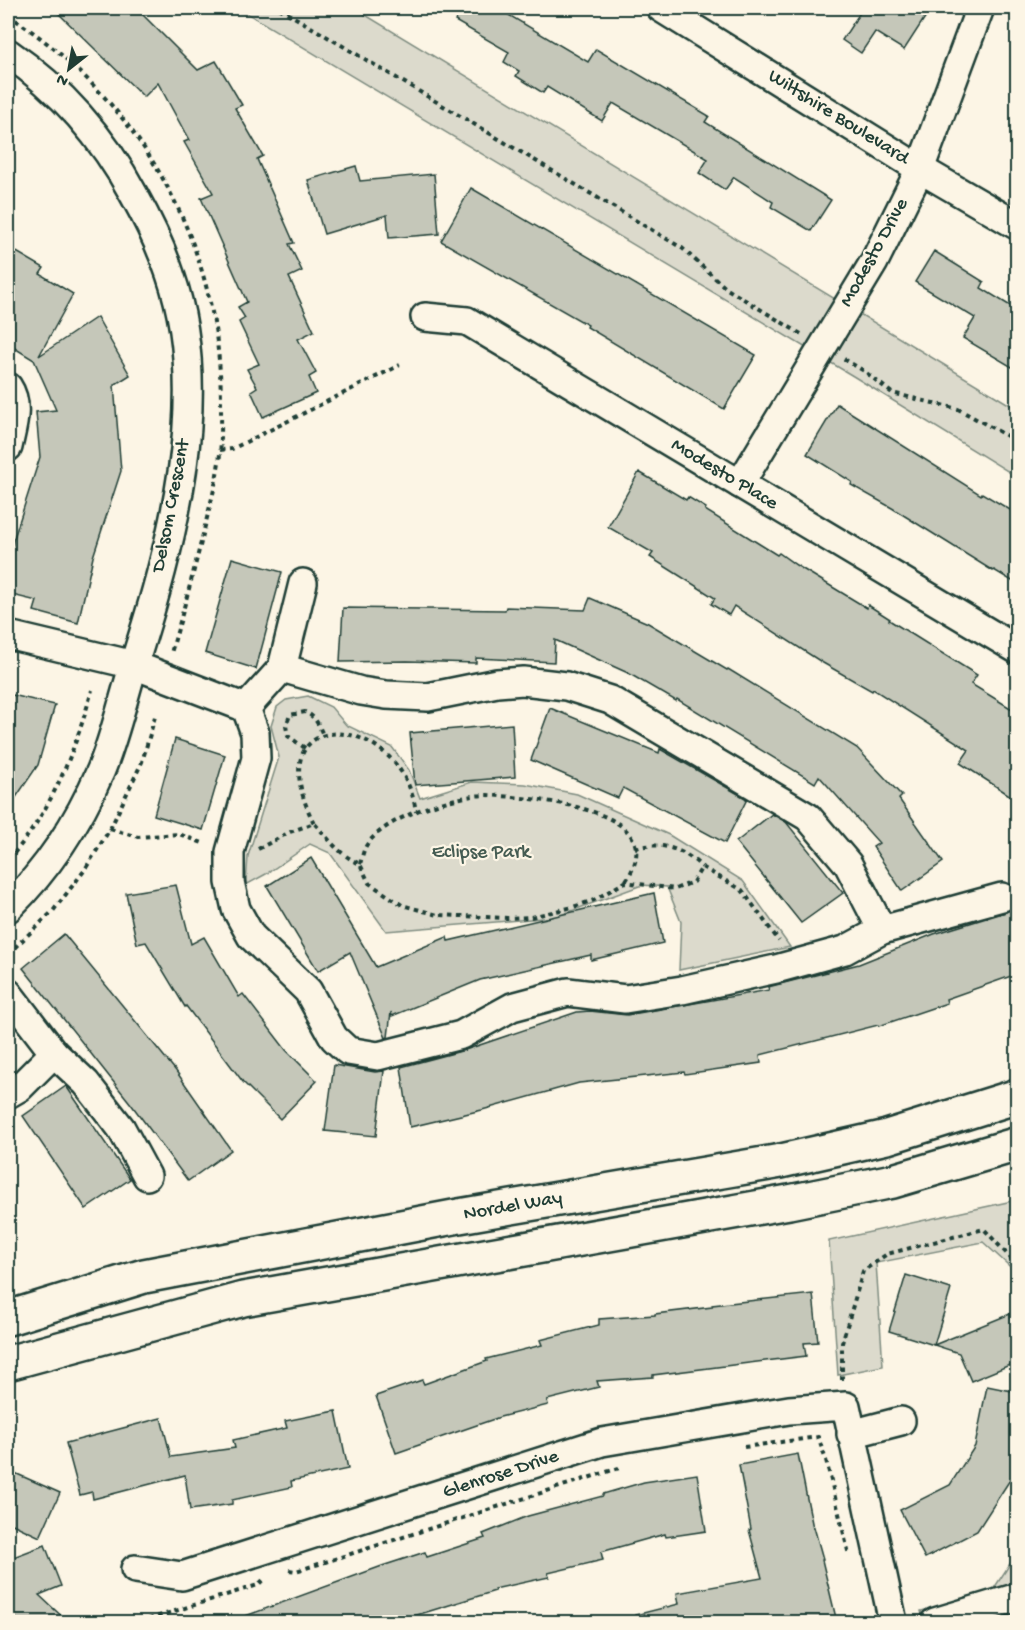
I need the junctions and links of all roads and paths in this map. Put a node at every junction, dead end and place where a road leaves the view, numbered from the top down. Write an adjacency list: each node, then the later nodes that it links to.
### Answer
1 (279, 8): 8 (path)
2 (661, 8): 5 (street, Wiltshire Boulevard)
3 (981, 8): 5 (street, Modesto Drive)
4 (8, 53): 18 (street, Delsom Crescent)
5 (920, 169): 6 (street, Wiltshire Boulevard); 14 (street, Modesto Drive)
6 (1017, 226)
7 (425, 317): 14 (street, Modesto Place)
8 (806, 337)
9 (841, 358): 12 (path)
10 (400, 365): 20 (path)
11 (8, 387): 13 (street)
12 (1017, 441)
13 (8, 447)
14 (740, 484): 17 (street, Modesto Place)
15 (303, 583): 19 (street)
16 (8, 634): 18 (street)
17 (1017, 650)
18 (134, 665): 20 (street); 36 (street, Delsom Crescent)
19 (282, 668): 22 (street); 37 (street)
20 (165, 677): 22 (street)
21 (92, 690): 31 (path)
22 (246, 708): 38 (street)
23 (323, 735): 24 (path); 24 (path); 25 (path)
24 (305, 748): 26 (path)
25 (416, 812): 29 (path); 32 (path)
26 (314, 823): 30 (path); 32 (path)
27 (110, 829): 28 (path)
28 (211, 845)
29 (635, 848): 33 (path); 34 (path)
30 (250, 851)
31 (8, 860)
32 (360, 864): 34 (path)
33 (702, 867): 34 (path); 38 (path)
34 (625, 882)
35 (1002, 897): 37 (street)
36 (8, 908)
37 (882, 930): 38 (street)
38 (794, 964)
39 (8, 993): 40 (street)
40 (54, 1053): 41 (street); 44 (street)
41 (8, 1094)
42 (1017, 1096): 46 (main road, Nordel Way)
43 (1017, 1144): 47 (main road)
44 (147, 1176)
45 (1017, 1266): 48 (path)
46 (8, 1318)
47 (8, 1363)
48 (842, 1384)
49 (901, 1421): 50 (street)
50 (851, 1434): 54 (street, Glenrose Drive); 61 (street, Glenrose Drive)
51 (736, 1445): 53 (path)
52 (620, 1468): 55 (path)
53 (851, 1564)
54 (135, 1569)
55 (280, 1569)
56 (272, 1572): 60 (path)
57 (1017, 1597): 62 (street)
58 (112, 1623): 59 (path)
59 (130, 1623)
60 (140, 1623)
61 (893, 1623)
62 (935, 1623)

